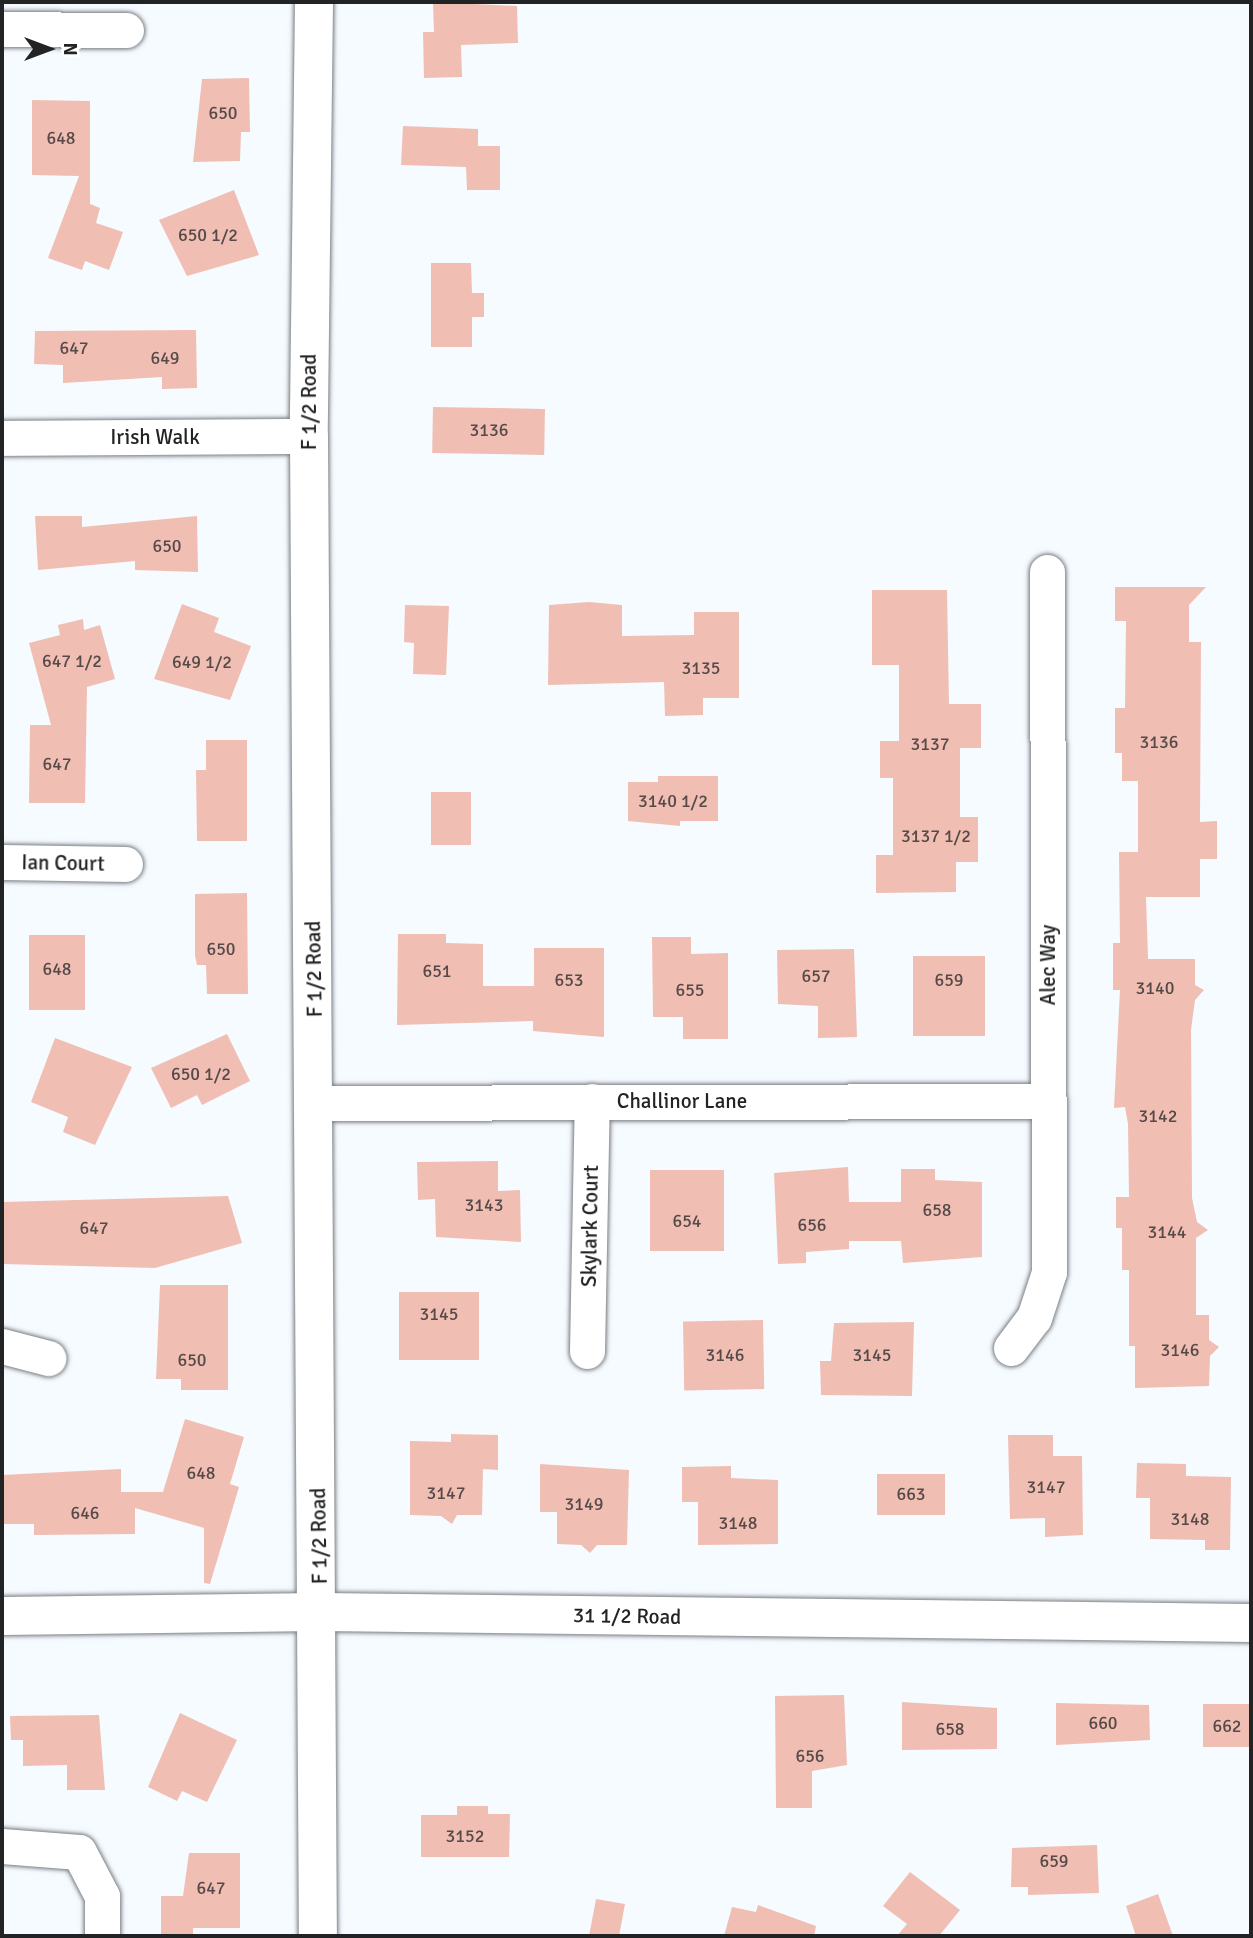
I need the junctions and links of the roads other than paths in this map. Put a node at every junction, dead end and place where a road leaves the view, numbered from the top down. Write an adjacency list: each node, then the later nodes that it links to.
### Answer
1 (314, 2): 4 (street, F 1/2 Road)
2 (2, 29): 3 (street)
3 (126, 30)
4 (309, 436): 5 (street, Irish Walk); 11 (street, F 1/2 Road)
5 (2, 439)
6 (1047, 572): 10 (street, Alec Way)
7 (2, 862): 8 (street, Ian Court)
8 (125, 864)
9 (592, 1101): 10 (street, Challinor Lane); 11 (street, Challinor Lane); 14 (street, Skylark Court)
10 (1048, 1101): 13 (street, Alec Way)
11 (315, 1103): 16 (street, F 1/2 Road)
12 (2, 1346): 15 (street)
13 (1011, 1348)
14 (587, 1351)
15 (48, 1357)
16 (320, 1612): 17 (street, 31 1/2 Road); 18 (street, 31 1/2 Road); 21 (street, F 1/2 Road)
17 (2, 1616)
18 (1251, 1623)
19 (2, 1846): 20 (street)
20 (102, 1936)
21 (318, 1936)

